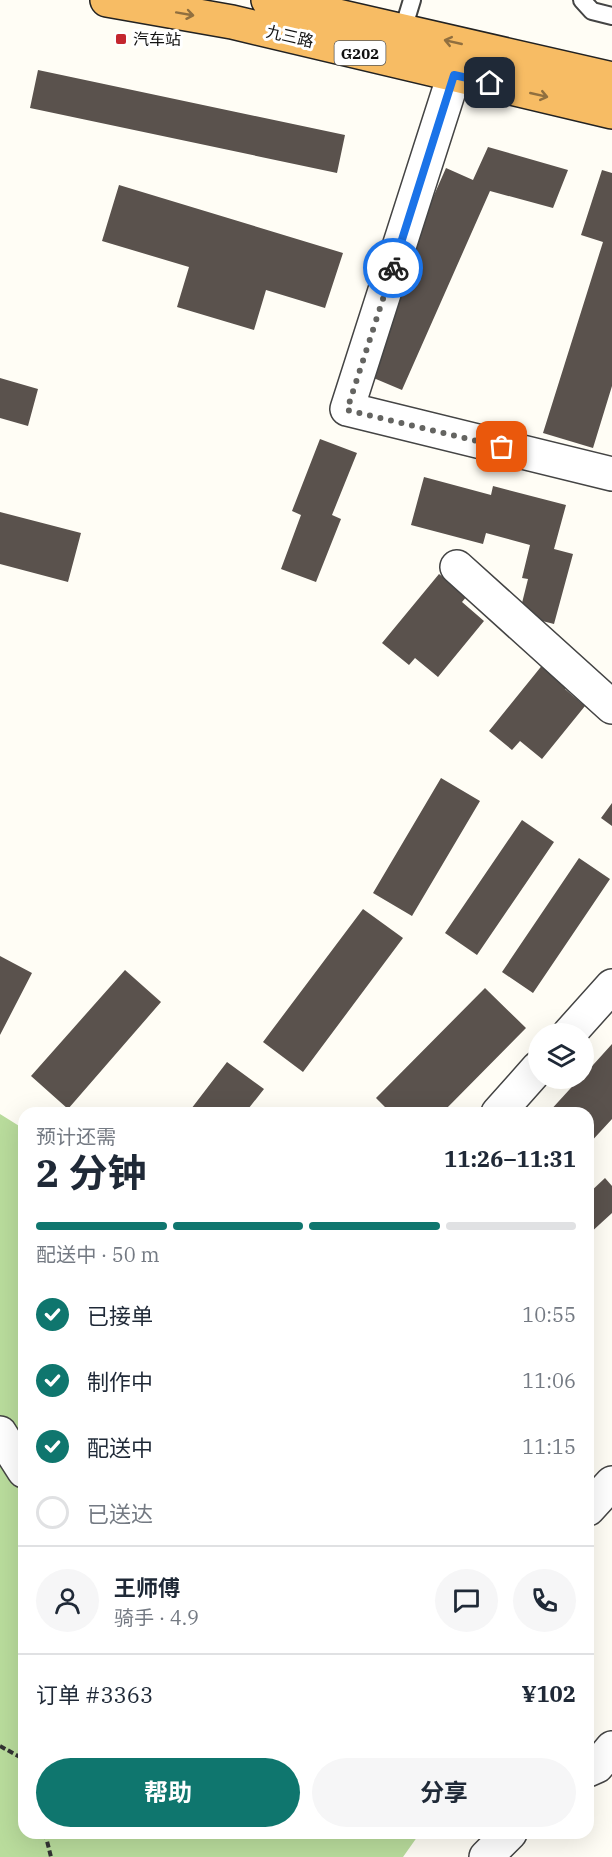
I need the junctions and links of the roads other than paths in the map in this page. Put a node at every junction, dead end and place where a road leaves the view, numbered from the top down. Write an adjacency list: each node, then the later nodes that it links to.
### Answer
1 (107, 0): 6 (highway, 九三路 / G202, one-way to 6)
2 (412, 0): 6 (lane)
3 (582, 0): 5 (lane)
4 (285, 2): 6 (highway, 九三路 / G202)
5 (612, 16)
6 (398, 46): 7 (highway, 九三路 / G202); 8 (highway, 九三路 / G202, one-way to 6)
7 (454, 75): 9 (highway, 九三路 / G202, one-way to 9); 10 (street)
8 (612, 79)
9 (612, 112)
10 (612, 474)
11 (457, 567): 12 (street)
12 (612, 707)
13 (612, 986): 14 (street)
14 (579, 1023)
15 (528, 1079): 16 (street)
16 (503, 1107)
17 (0, 1433): 18 (street)
18 (18, 1461)
19 (612, 1483): 20 (street)
20 (594, 1502)
21 (504, 1839): 22 (street)
22 (486, 1857)

